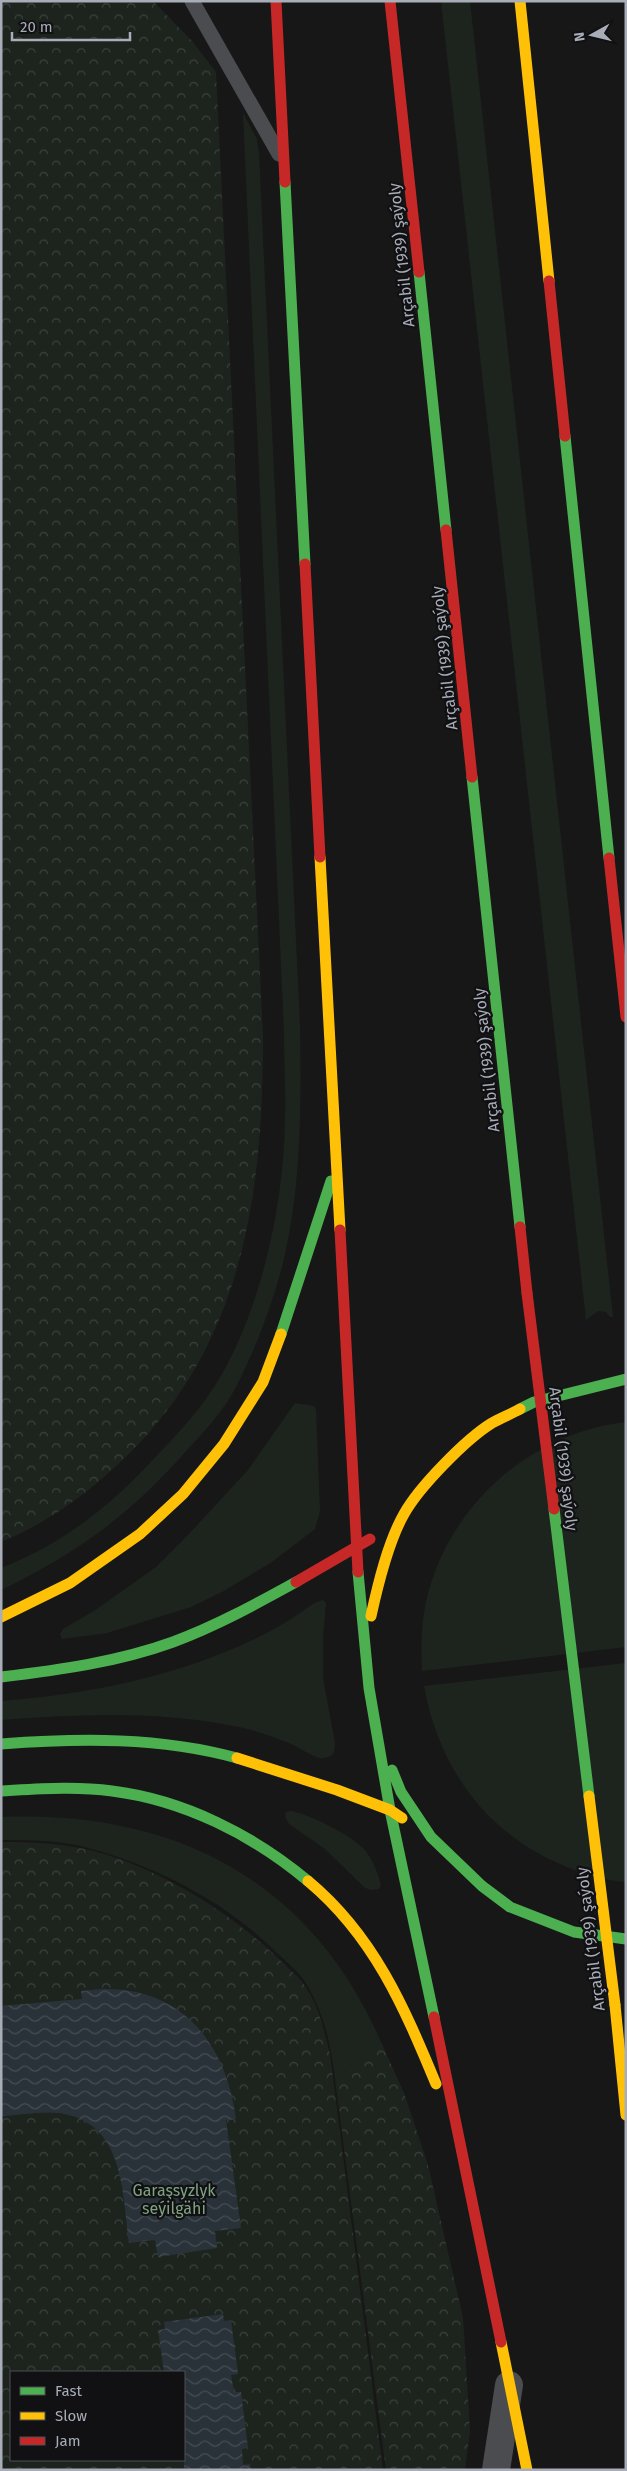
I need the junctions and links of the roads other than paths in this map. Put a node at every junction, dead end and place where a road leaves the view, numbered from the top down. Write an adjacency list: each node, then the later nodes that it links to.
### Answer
1 (192, 1): 5 (lane)
2 (276, 1): 5 (main road)
3 (390, 1): 19 (main road, Arçabil (1939) şaýoly, bridge)
4 (520, 1): 6 (main road)
5 (283, 162): 7 (main road)
6 (626, 1017)
7 (336, 1165): 10 (main road); 11 (main road)
8 (626, 1379): 9 (main road)
9 (404, 1514): 10 (main road); 13 (main road)
10 (356, 1548): 12 (main road); 13 (main road)
11 (1, 1617)
12 (1, 1677)
13 (369, 1688): 16 (main road); 17 (main road)
14 (1, 1744): 16 (main road)
15 (1, 1791): 20 (main road)
16 (390, 1810): 17 (main road); 20 (main road)
17 (431, 1837): 18 (main road)
18 (626, 1939)
19 (626, 2115)
20 (461, 2144): 21 (main road)
21 (510, 2379): 22 (street); 23 (main road)
22 (496, 2470)
23 (526, 2470)

